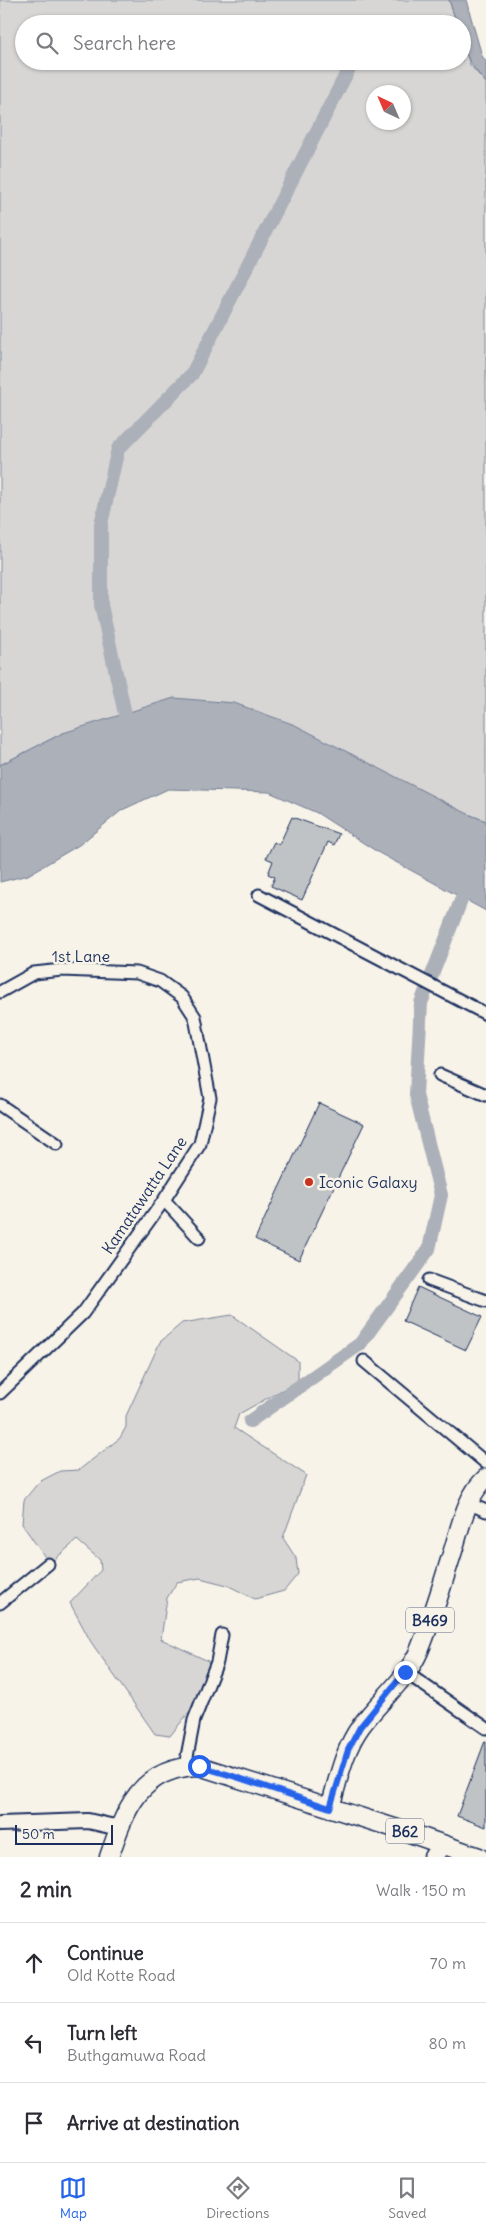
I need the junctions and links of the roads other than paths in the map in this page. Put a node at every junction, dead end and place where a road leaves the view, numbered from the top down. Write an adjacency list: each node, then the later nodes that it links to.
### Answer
1 (259, 895): 4 (street)
2 (138, 973): 3 (street, 1st Lane); 9 (street, Kamatawatta Lane)
3 (0, 992)
4 (486, 1014)
5 (440, 1075): 6 (street)
6 (486, 1095)
7 (0, 1105): 8 (street)
8 (57, 1144)
9 (164, 1200): 10 (street); 14 (street, Kamatawatta Lane)
10 (199, 1238)
11 (430, 1280): 12 (street)
12 (486, 1300)
13 (364, 1361): 15 (street)
14 (0, 1393)
15 (486, 1462)
16 (486, 1478): 17 (main road, B469)
17 (468, 1504): 18 (street); 22 (main road, B469)
18 (486, 1511)
19 (48, 1564): 20 (street)
20 (0, 1603)
21 (222, 1635): 24 (street)
22 (405, 1672): 23 (street); 25 (main road, B469)
23 (486, 1728)
24 (185, 1766): 25 (main road, B62); 27 (main road, B62)
25 (330, 1808): 28 (main road, B62)
26 (0, 1824): 27 (street)
27 (119, 1828): 29 (main road, B62)
28 (438, 1851): 30 (main road, B62)
29 (109, 1857)
30 (479, 1857)

